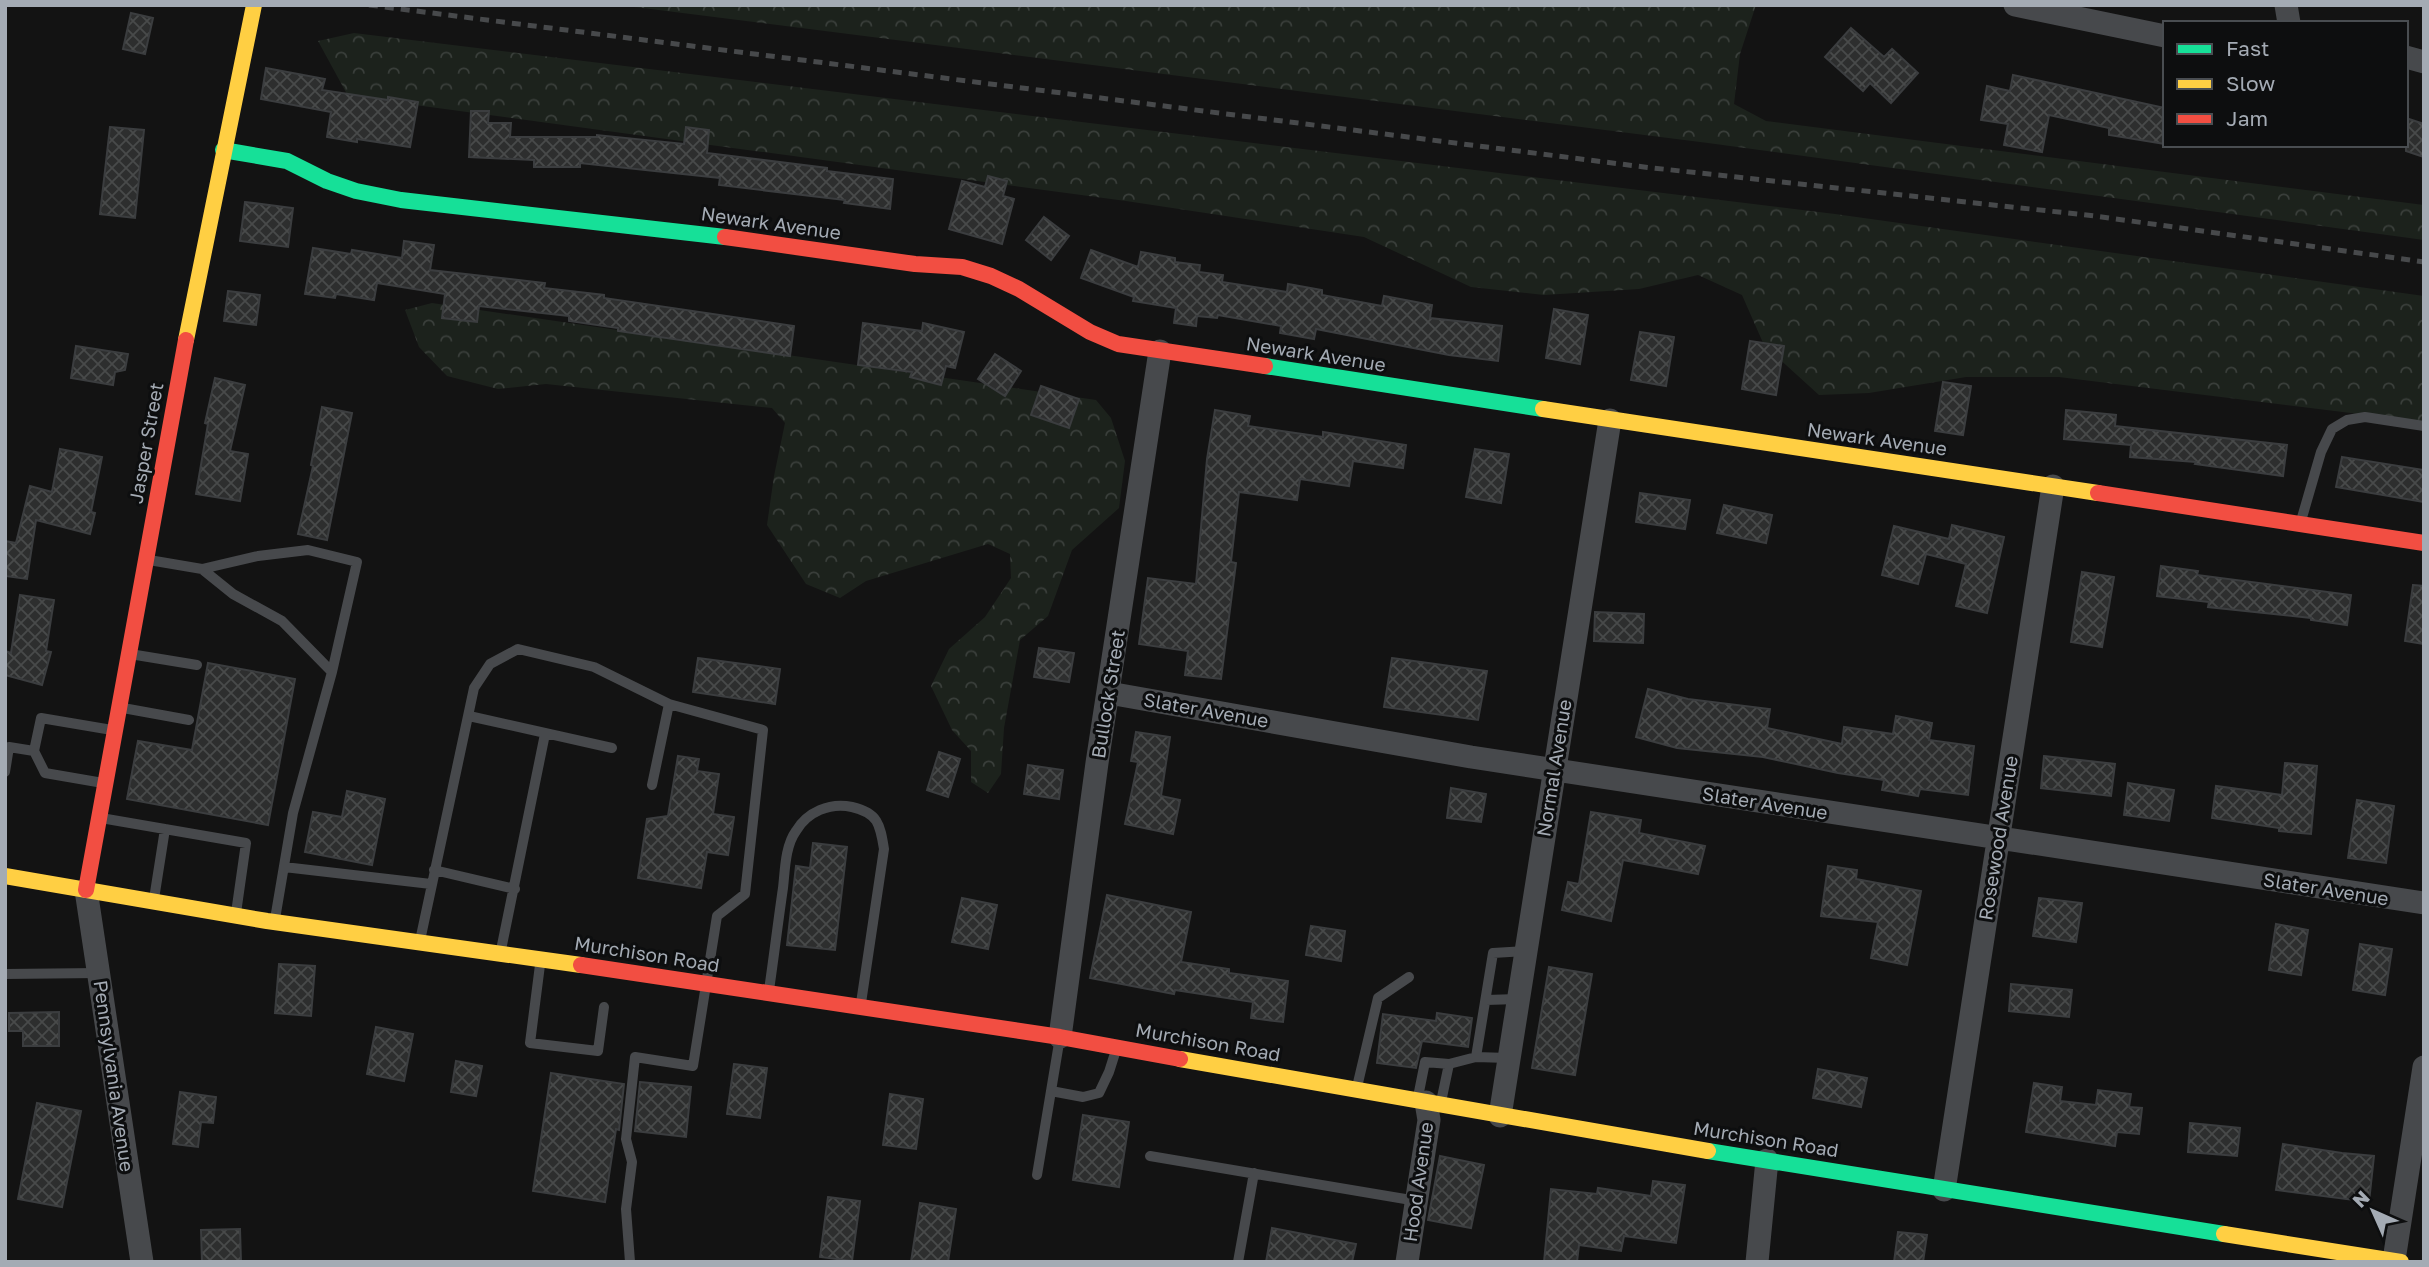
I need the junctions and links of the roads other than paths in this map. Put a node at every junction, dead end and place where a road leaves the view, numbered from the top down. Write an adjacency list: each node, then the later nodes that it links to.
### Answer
1 (254, 5): 4 (street, Jasper Street)
2 (2015, 5): 3 (street)
3 (2163, 36)
4 (223, 150): 5 (street, Newark Avenue); 11 (street, Jasper Street)
5 (1160, 351): 6 (street, Newark Avenue); 16 (street, Bullock Street)
6 (1610, 420): 8 (street, Newark Avenue); 26 (street, Normal Avenue)
7 (2424, 426): 9 (lane)
8 (2053, 486): 9 (street, Newark Avenue); 32 (street, Rosewood Avenue)
9 (2300, 524): 10 (street, Newark Avenue)
10 (2424, 543)
11 (146, 559): 12 (lane); 13 (street, Jasper Street)
12 (202, 569): 15 (lane); 15 (lane)
13 (129, 654): 14 (lane); 18 (street, Jasper Street)
14 (197, 665)
15 (332, 673): 33 (lane)
16 (1109, 693): 26 (street, Slater Avenue); 56 (street, Bullock Street)
17 (670, 704): 19 (lane); 29 (lane); 50 (lane)
18 (120, 707): 20 (lane); 21 (street, Jasper Street)
19 (469, 716): 22 (lane); 34 (lane)
20 (189, 720)
21 (116, 731): 25 (lane); 28 (street, Jasper Street)
22 (545, 734): 24 (lane); 37 (lane)
23 (7, 747): 25 (lane); 27 (lane)
24 (612, 748)
25 (34, 751): 28 (lane)
26 (1554, 770): 32 (street, Slater Avenue); 44 (street, Normal Avenue)
27 (5, 772)
28 (106, 783): 30 (street, Jasper Street)
29 (652, 785)
30 (99, 818): 31 (lane); 38 (street, Jasper Street)
31 (165, 830): 39 (lane); 41 (lane)
32 (1998, 839): 40 (street, Slater Avenue); 70 (street, Rosewood Avenue)
33 (284, 867): 36 (lane); 42 (lane)
34 (434, 870): 36 (lane); 37 (lane)
35 (5, 876): 38 (street, Murchison Road)
36 (431, 884): 43 (lane)
37 (515, 889): 45 (lane)
38 (86, 890): 39 (street, Murchison Road); 47 (street, Pennsylvania Avenue)
39 (154, 903): 41 (street, Murchison Road)
40 (2424, 903)
41 (235, 916): 42 (street, Murchison Road)
42 (274, 922): 43 (street, Murchison Road)
43 (420, 942): 45 (street, Murchison Road)
44 (1526, 951): 52 (street, Normal Avenue); 53 (lane)
45 (500, 953): 46 (street, Murchison Road)
46 (541, 959): 50 (street, Murchison Road); 54 (lane)
47 (99, 973): 48 (lane); 73 (street, Pennsylvania Avenue)
48 (5, 974)
49 (1409, 977): 62 (lane)
50 (706, 984): 51 (street, Murchison Road); 74 (lane)
51 (769, 993): 55 (street, Murchison Road); 55 (lane)
52 (1518, 999): 53 (lane); 59 (street, Normal Avenue)
53 (1486, 1000): 58 (lane)
54 (604, 1007)
55 (860, 1007): 56 (street, Murchison Road)
56 (1060, 1037): 57 (street, Murchison Road); 63 (lane)
57 (1117, 1047): 62 (street, Murchison Road); 63 (lane)
58 (1476, 1057): 59 (lane); 60 (lane)
59 (1508, 1058): 65 (street, Normal Avenue)
60 (1449, 1064): 64 (lane); 64 (lane)
61 (2424, 1067): 72 (street)
62 (1356, 1090): 64 (street, Murchison Road)
63 (1051, 1091): 69 (lane)
64 (1428, 1103): 65 (street, Murchison Road); 71 (street, Hood Avenue)
65 (1500, 1116): 67 (street, Murchison Road)
66 (1150, 1156): 68 (lane)
67 (1767, 1160): 70 (street, Murchison Road); 77 (street)
68 (1254, 1173): 71 (lane); 75 (lane)
69 (1037, 1175)
70 (1944, 1190): 72 (street, Murchison Road)
71 (1417, 1201): 76 (street, Hood Avenue)
72 (2398, 1261)
73 (142, 1262)
74 (630, 1262)
75 (1238, 1262)
76 (1407, 1262)
77 (1757, 1262)

